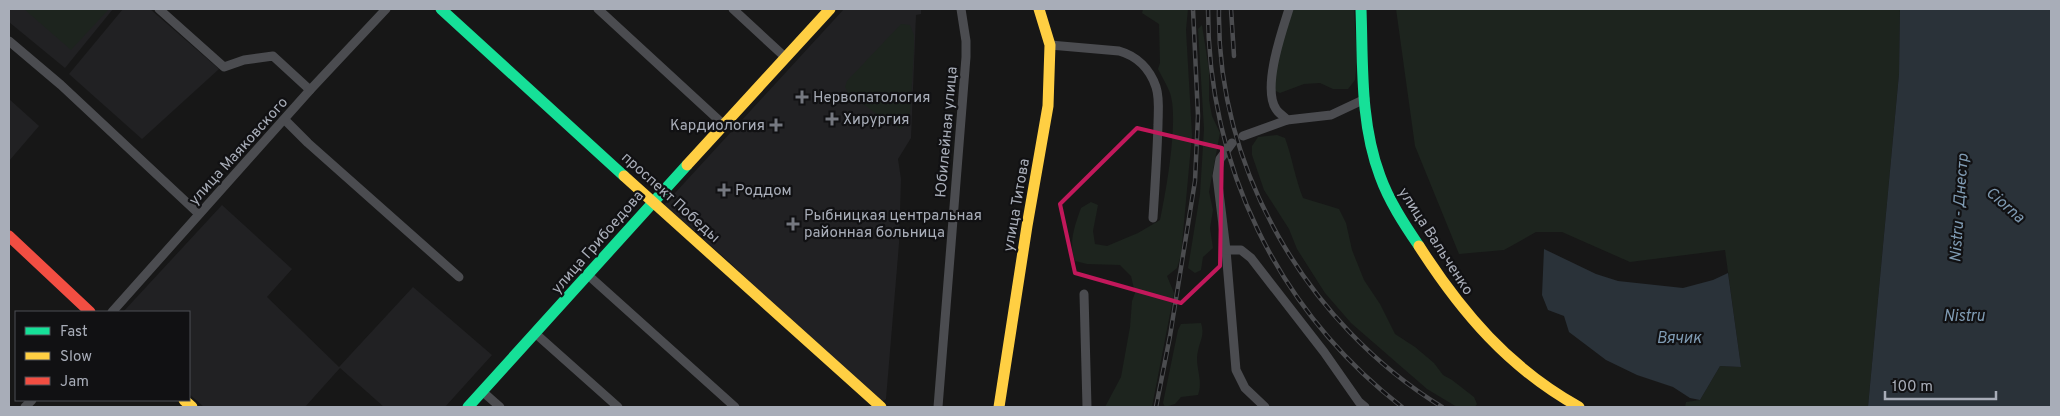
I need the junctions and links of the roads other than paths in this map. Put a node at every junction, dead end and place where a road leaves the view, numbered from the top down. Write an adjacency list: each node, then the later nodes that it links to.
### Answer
1 (159, 9): 14 (street)
2 (386, 9): 14 (street, улица Маяковского)
3 (441, 9): 21 (street, проспект Победы)
4 (598, 9): 18 (street)
5 (733, 9): 13 (street)
6 (830, 9): 13 (street, улица Грибоедова)
7 (961, 9): 38 (street, Юбилейная улица)
8 (1040, 9): 12 (street, улица Титова)
9 (1289, 9): 17 (street)
10 (1361, 9): 15 (street, улица Вальченко)
11 (9, 41): 22 (street)
12 (1050, 45): 23 (street); 39 (street, улица Титова)
13 (784, 56): 18 (street, улица Грибоедова)
14 (310, 90): 16 (street, улица Маяковского)
15 (1365, 99): 17 (street); 43 (street, улица Вальченко)
16 (285, 120): 22 (street, улица Маяковского); 27 (street)
17 (1287, 120): 19 (street)
18 (723, 124): 21 (street, улица Грибоедова)
19 (1244, 136)
20 (1232, 143): 25 (street)
21 (653, 201): 26 (street, улица Грибоедова); 37 (street, проспект Победы)
22 (200, 214): 30 (street, улица Маяковского)
23 (1153, 218)
24 (9, 236): 29 (street)
25 (1226, 250): 41 (street); 42 (street)
26 (588, 275): 31 (street, улица Грибоедова); 36 (street)
27 (459, 277)
28 (1084, 294): 40 (street)
29 (89, 311)
30 (113, 311)
31 (536, 334): 32 (street, улица Грибоедова); 35 (street)
32 (483, 392): 33 (street, улица Грибоедова); 34 (street)
33 (468, 407)
34 (500, 407)
35 (618, 407)
36 (734, 407)
37 (880, 407)
38 (938, 407)
39 (999, 407)
40 (1087, 407)
41 (1266, 407)
42 (1365, 407)
43 (1579, 407)

